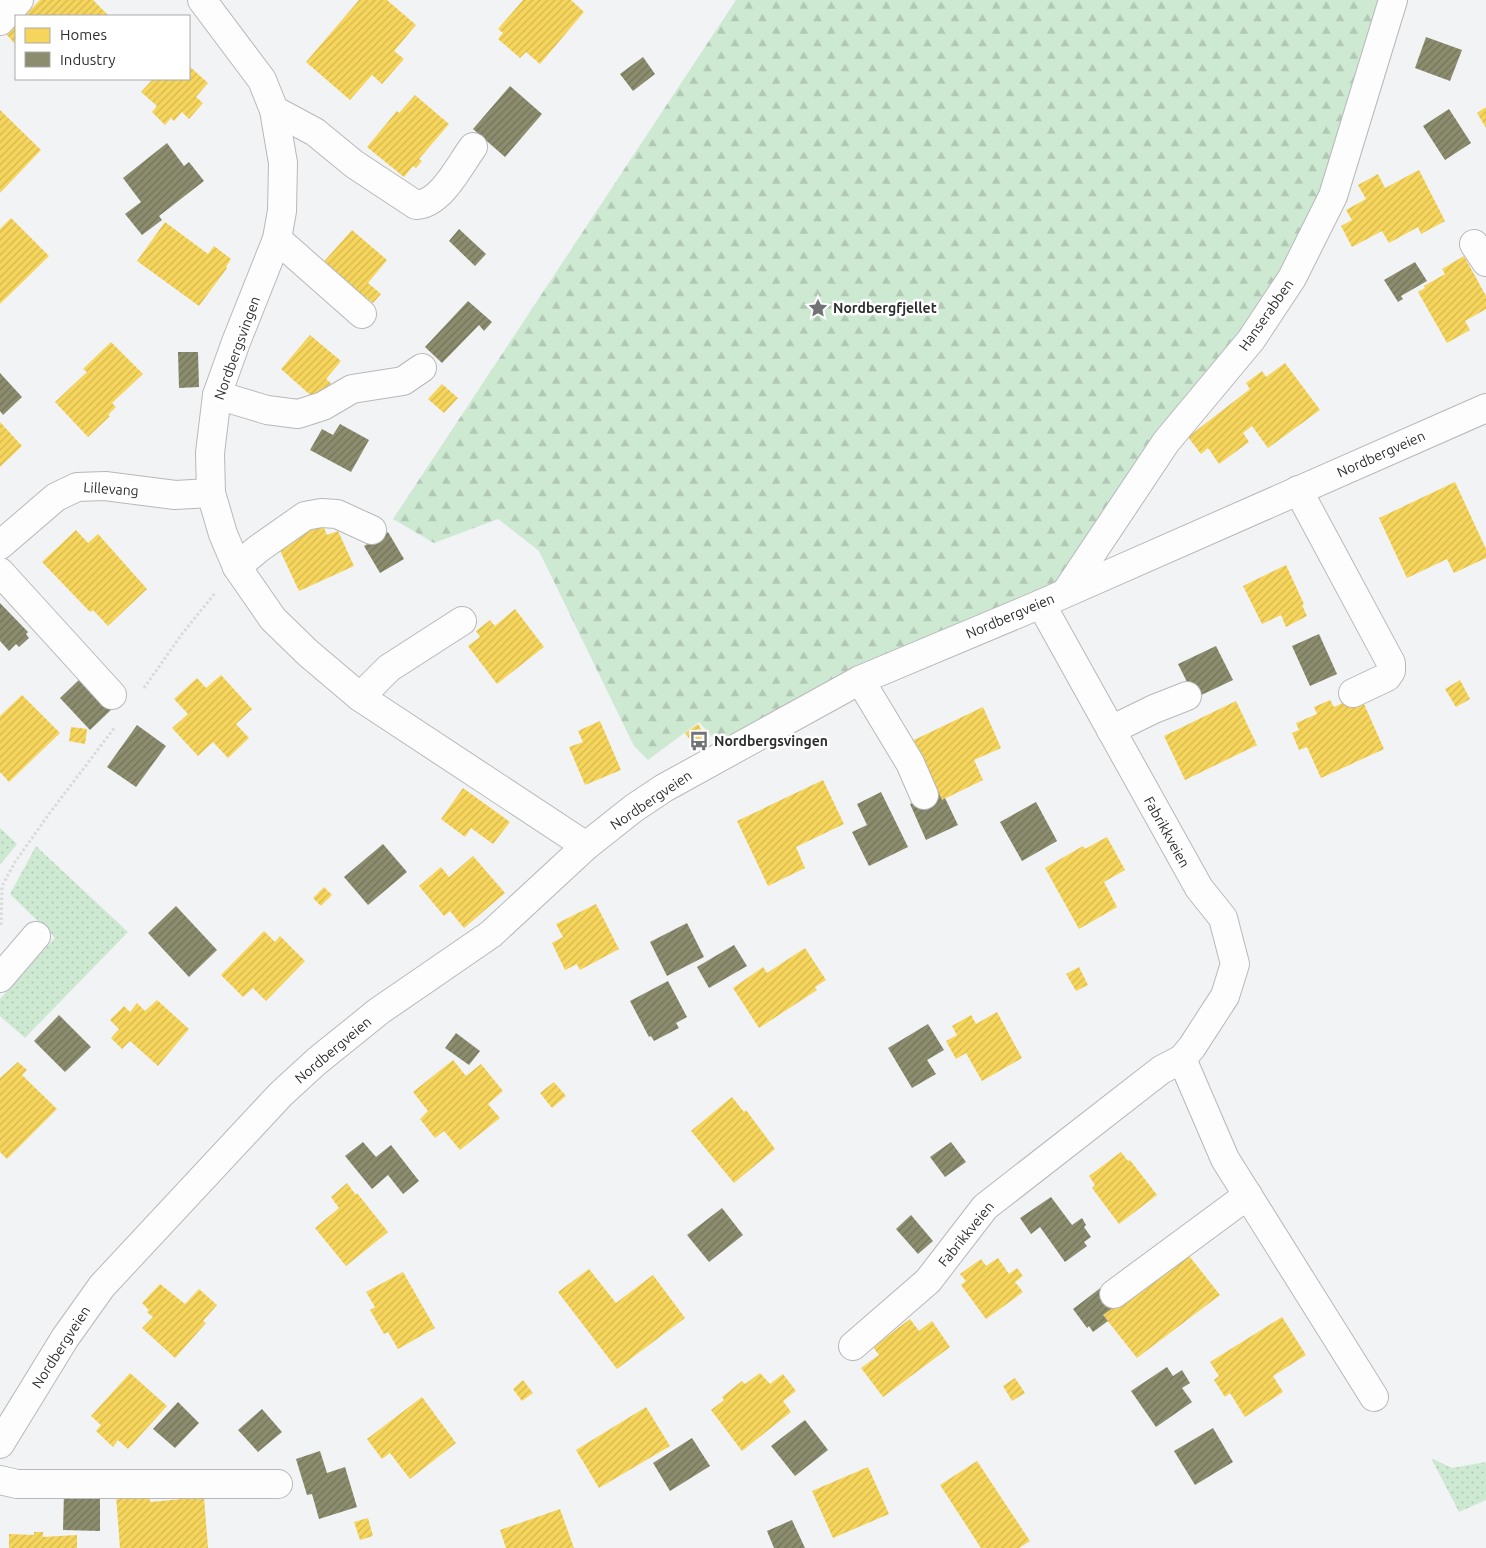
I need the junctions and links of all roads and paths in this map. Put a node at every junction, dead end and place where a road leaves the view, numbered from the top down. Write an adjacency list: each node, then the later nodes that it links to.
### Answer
1 (19, 0): 4 (street)
2 (1393, 0): 18 (street, Hanserabben)
3 (209, 3): 5 (street, Nordbergsvingen)
4 (0, 21)
5 (274, 110): 6 (street); 7 (street, Nordbergsvingen)
6 (473, 147)
7 (276, 239): 8 (street); 10 (street, Nordbergsvingen)
8 (362, 314)
9 (422, 368): 10 (street)
10 (218, 395): 13 (street, Nordbergsvingen)
11 (1486, 408): 12 (street, Nordbergveien)
12 (1298, 490): 18 (street, Nordbergveien); 23 (street)
13 (211, 494): 15 (street, Lillevang); 16 (street, Nordbergsvingen)
14 (372, 530): 16 (street)
15 (0, 545)
16 (237, 567): 22 (path); 25 (street, Nordbergsvingen)
17 (0, 572): 26 (street)
18 (1066, 592): 19 (street, Nordbergveien)
19 (1041, 604): 21 (street, Nordbergveien); 27 (street, Fabrikkveien)
20 (462, 621): 25 (street)
21 (860, 680): 28 (street); 29 (street, Nordbergveien)
22 (143, 689)
23 (1353, 693)
24 (1187, 696): 27 (street)
25 (360, 698): 29 (street, Nordbergsvingen)
26 (116, 708): 30 (path)
27 (1111, 730): 33 (street, Fabrikkveien)
28 (924, 795)
29 (586, 846): 38 (street, Nordbergveien)
30 (1, 933)
31 (36, 936): 32 (street)
32 (0, 978)
33 (1182, 1059): 34 (street); 36 (street, Fabrikkveien)
34 (1248, 1195): 35 (street); 37 (street)
35 (1114, 1294)
36 (853, 1346)
37 (1374, 1397)
38 (0, 1444)
39 (0, 1480): 40 (street)
40 (278, 1484)

